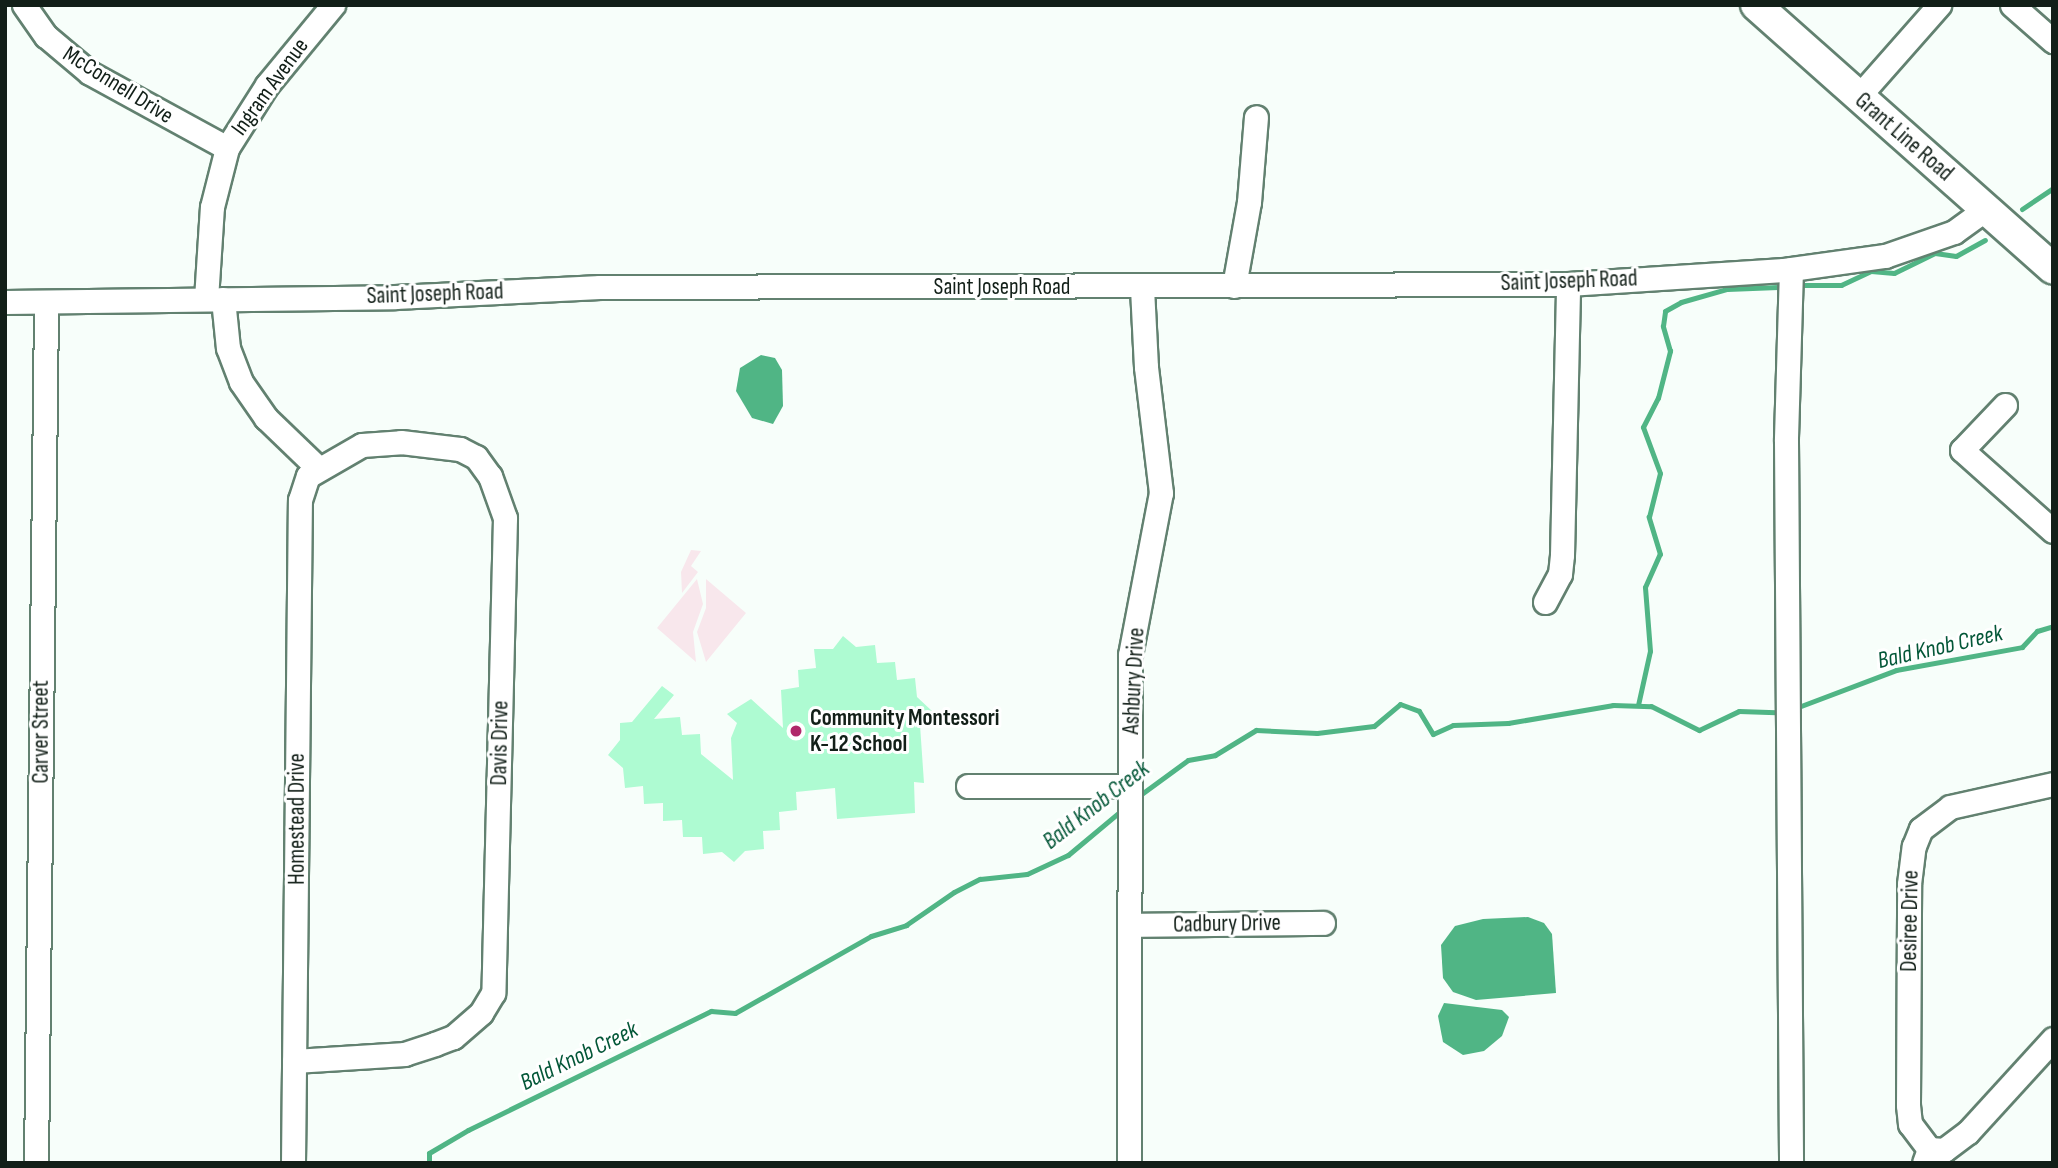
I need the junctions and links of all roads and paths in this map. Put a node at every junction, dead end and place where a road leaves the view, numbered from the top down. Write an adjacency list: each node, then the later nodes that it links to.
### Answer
1 (24, 5): 9 (street, McConnell Drive)
2 (332, 5): 9 (street, Ingram Avenue)
3 (1756, 5): 7 (main road, Grant Line Road)
4 (1939, 5): 7 (street)
5 (2012, 5): 6 (street)
6 (2053, 41)
7 (1858, 97): 10 (main road, Grant Line Road)
8 (1256, 117): 14 (street)
9 (227, 148): 16 (street, Ingram Avenue)
10 (1986, 209): 11 (street, Saint Joseph Road); 12 (main road, Grant Line Road)
11 (1791, 269): 13 (street, Saint Joseph Road); 34 (street)
12 (2053, 269)
13 (1568, 284): 14 (street, Saint Joseph Road); 22 (street)
14 (1234, 286): 15 (street, Saint Joseph Road)
15 (1142, 287): 16 (street, Saint Joseph Road); 25 (street, Ashbury Drive)
16 (215, 299): 18 (street, Saint Joseph Road); 20 (street)
17 (5, 302): 18 (street, Saint Joseph Road)
18 (46, 302): 31 (street, Carver Street)
19 (2005, 405): 21 (street)
20 (313, 472): 29 (street, Homestead Drive); 29 (street, Davis Drive)
21 (2053, 531)
22 (1545, 602)
23 (2053, 784): 30 (street, Desiree Drive)
24 (968, 786): 25 (street)
25 (1130, 787): 27 (street, Ashbury Drive)
26 (1323, 923): 27 (street, Cadbury Drive)
27 (1130, 925): 33 (street, Ashbury Drive)
28 (2053, 1039): 30 (street)
29 (294, 1061): 32 (street, Homestead Drive)
30 (1926, 1156)
31 (36, 1163)
32 (293, 1163)
33 (1129, 1163)
34 (1791, 1163)

